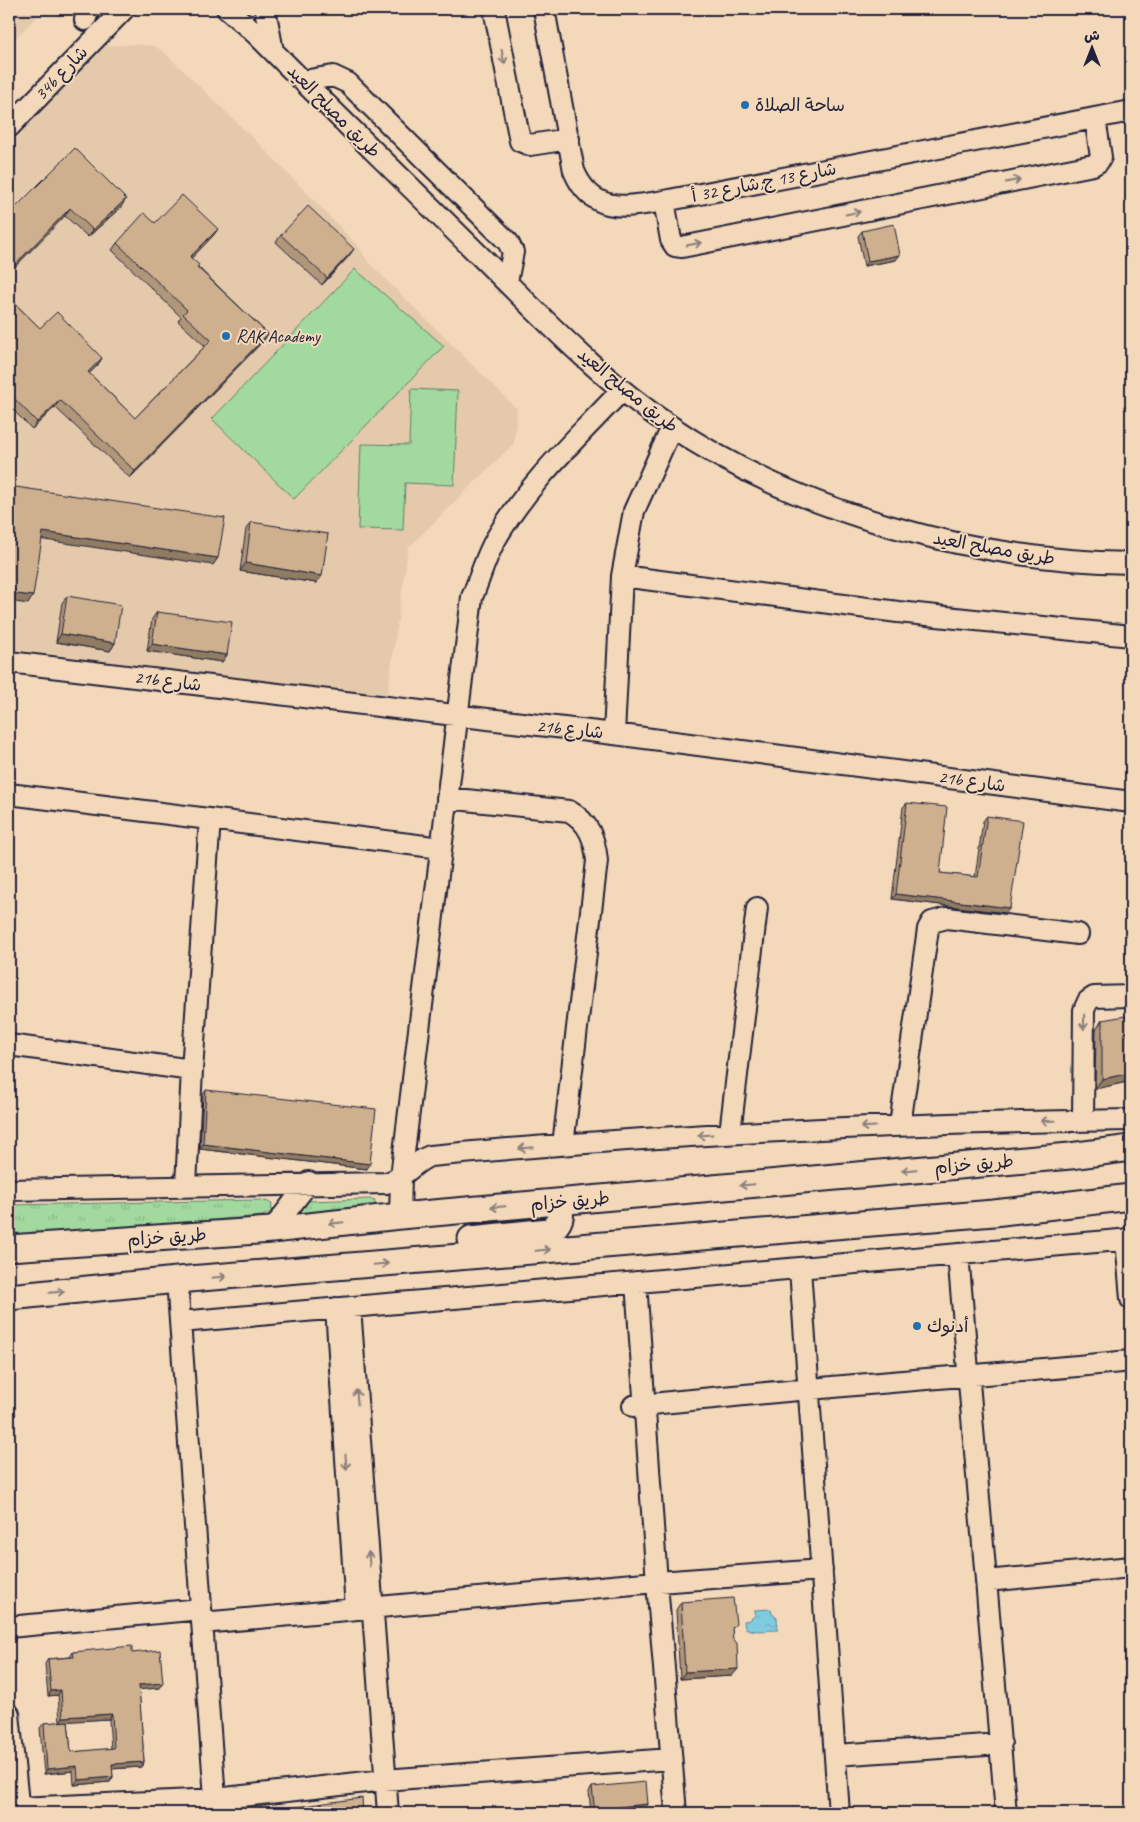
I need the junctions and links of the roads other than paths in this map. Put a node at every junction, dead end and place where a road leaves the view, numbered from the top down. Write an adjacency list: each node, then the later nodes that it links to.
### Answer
1 (227, 9): 7 (street, طريق مصلح العيد)
2 (248, 9): 7 (street, طريق مصلح العيد)
3 (265, 9): 8 (street)
4 (494, 9): 13 (street, one-way to 13)
5 (544, 9): 13 (street, شارع 13 ج;شارع 32 أ)
6 (119, 12): 12 (street, 34b شارع)
7 (257, 35): 8 (street, طريق مصلح العيد)
8 (273, 51): 9 (street, طريق مصلح العيد)
9 (303, 81): 15 (street, طريق مصلح العيد); 15 (street)
10 (1131, 111): 11 (street, شارع 13 ج;شارع 32 أ)
11 (1095, 118): 14 (street, شارع 13 ج;شارع 32 أ); 14 (street, one-way to 11)
12 (9, 127)
13 (569, 139): 14 (street, شارع 13 ج;شارع 32 أ)
14 (664, 201)
15 (507, 282): 16 (street, طريق مصلح العيد)
16 (622, 390): 17 (street, طريق مصلح العيد); 22 (street)
17 (672, 427): 18 (street, طريق مصلح العيد); 19 (street)
18 (1131, 563)
19 (622, 576): 20 (street); 23 (street)
20 (1131, 636)
21 (9, 662): 22 (street, 21b شارع)
22 (457, 716): 23 (street, 21b شارع); 25 (street)
23 (614, 734): 26 (street, 21b شارع)
24 (9, 794): 27 (street)
25 (447, 798): 28 (street); 38 (street)
26 (1131, 802)
27 (210, 819): 28 (street); 33 (street)
28 (441, 848): 40 (street)
29 (756, 908): 37 (street)
30 (1078, 934): 36 (street)
31 (1131, 996): 34 (street, one-way to 34)
32 (9, 1044): 33 (street)
33 (192, 1070): 42 (street)
34 (1082, 1120): 35 (street); 36 (street, one-way to 36)
35 (1131, 1120)
36 (900, 1125): 37 (street, one-way to 37)
37 (730, 1133): 38 (street, one-way to 38)
38 (563, 1144): 40 (street, one-way to 40)
39 (1131, 1148): 45 (main road, طريق خزام, one-way to 45)
40 (401, 1177): 41 (street); 46 (street)
41 (309, 1182): 42 (street); 47 (street)
42 (186, 1186): 43 (street)
43 (9, 1190)
44 (1130, 1197): 52 (main road, one-way to 44)
45 (560, 1202): 46 (main road, طريق خزام, one-way to 46); 52 (main road)
46 (400, 1216): 47 (main road, طريق خزام, one-way to 47)
47 (272, 1230): 49 (main road, طريق خزام)
48 (1129, 1239): 51 (street); 58 (street)
49 (56, 1244): 50 (main road, طريق خزام); 53 (main road)
50 (9, 1248)
51 (958, 1254): 54 (street); 62 (street)
52 (426, 1260): 55 (main road, one-way to 52)
53 (9, 1262)
54 (800, 1269): 56 (street); 63 (street)
55 (176, 1280): 57 (main road, one-way to 55); 60 (street)
56 (629, 1283): 59 (street); 64 (street)
57 (9, 1296)
58 (1131, 1299)
59 (343, 1307): 60 (street); 69 (street)
60 (180, 1322): 70 (street)
61 (1131, 1361): 62 (street)
62 (969, 1377): 63 (street); 67 (street)
63 (809, 1388): 64 (street); 66 (street)
64 (638, 1405): 68 (street)
65 (1131, 1567): 67 (street)
66 (822, 1570): 68 (street); 74 (street)
67 (986, 1581): 73 (street)
68 (651, 1583): 69 (street); 75 (street)
69 (364, 1609): 70 (street); 76 (street)
70 (202, 1616): 71 (street); 77 (street)
71 (9, 1626)
72 (9, 1714): 78 (street)
73 (1000, 1744): 74 (street); 82 (street)
74 (835, 1755): 81 (street)
75 (671, 1759): 76 (street); 80 (street)
76 (384, 1780): 77 (street); 79 (street)
77 (216, 1806): 78 (street)
78 (18, 1811)
79 (388, 1813)
80 (676, 1813)
81 (839, 1813)
82 (1006, 1813)

